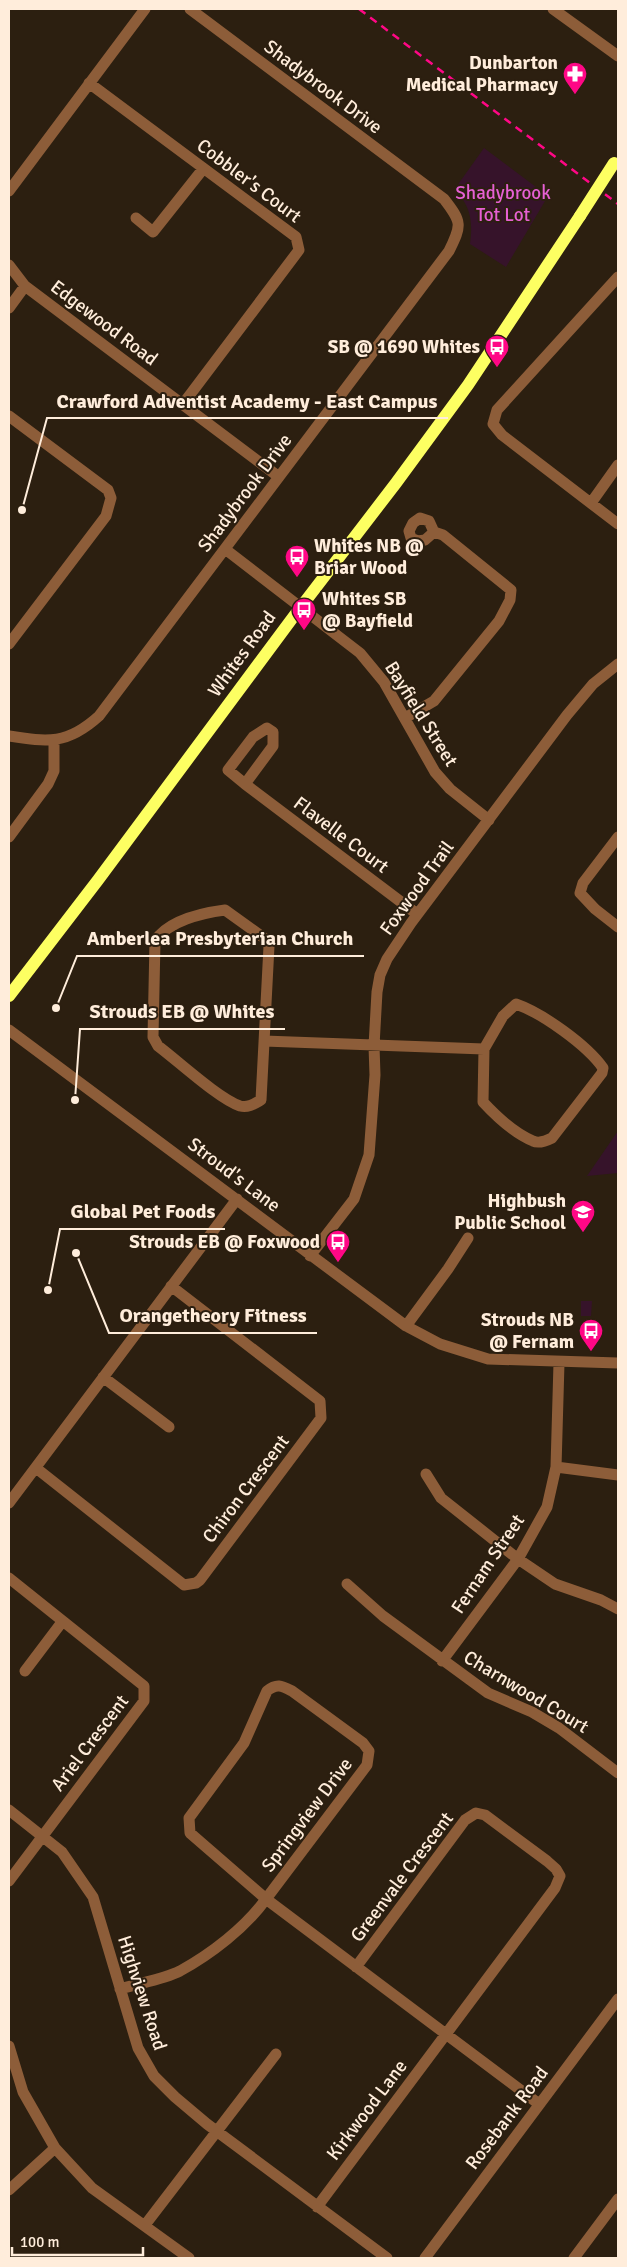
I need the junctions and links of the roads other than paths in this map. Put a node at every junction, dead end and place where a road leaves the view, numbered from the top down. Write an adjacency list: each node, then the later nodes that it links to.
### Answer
1 (145, 9): 5 (street)
2 (190, 9): 17 (street, Shadybrook Drive)
3 (553, 9): 4 (street)
4 (618, 56)
5 (89, 84): 7 (street, Cobbler's Court); 8 (street)
6 (616, 160): 22 (main road, Whites Road, bridge)
7 (203, 169): 9 (street); 14 (street, Cobbler's Court)
8 (9, 191)
9 (136, 218)
10 (9, 265): 12 (street, Edgewood Road)
11 (618, 277): 18 (street)
12 (24, 286): 13 (street); 14 (street, Edgewood Road)
13 (9, 308)
14 (184, 404): 17 (street, Edgewood Road)
15 (9, 416): 23 (street)
16 (618, 465): 18 (street)
17 (279, 477): 21 (street, Shadybrook Drive)
18 (591, 503): 19 (street)
19 (618, 524)
20 (434, 532): 25 (street)
21 (225, 549): 22 (street, Bayfield Street); 27 (street, Shadybrook Drive)
22 (301, 607): 25 (street, Bayfield Street); 34 (main road, Whites Road)
23 (9, 644)
24 (618, 664): 29 (street, Foxwood Trail)
25 (405, 718): 29 (street, Bayfield Street)
26 (9, 736): 27 (street, Shadybrook Drive)
27 (54, 741): 31 (street)
28 (245, 784): 28 (street, Flavelle Court); 32 (street, Flavelle Court)
29 (489, 820): 32 (street, Foxwood Trail)
30 (618, 836): 33 (street)
31 (9, 837)
32 (417, 914): 37 (street, Foxwood Trail)
33 (618, 927)
34 (9, 996)
35 (9, 1030): 39 (street, Stroud's Lane)
36 (264, 1041): 36 (street); 37 (street)
37 (374, 1046): 38 (street); 41 (street, Foxwood Trail)
38 (484, 1049): 38 (street)
39 (237, 1199): 41 (street, Stroud's Lane); 42 (street)
40 (468, 1238): 43 (street)
41 (310, 1256): 43 (street, Stroud's Lane)
42 (171, 1286): 46 (street); 49 (street, Chiron Crescent)
43 (406, 1326): 44 (street, Stroud's Lane)
44 (559, 1363): 45 (street, Stroud's Lane); 48 (street, Fernam Street)
45 (618, 1363)
46 (103, 1377): 47 (street); 49 (street)
47 (169, 1427)
48 (556, 1467): 51 (street); 53 (street, Fernam Street)
49 (36, 1468): 52 (street)
50 (426, 1474): 53 (street)
51 (618, 1475)
52 (9, 1503)
53 (518, 1559): 56 (street); 58 (street, Fernam Street)
54 (9, 1578): 57 (street, Ariel Crescent)
55 (347, 1584): 58 (street, Charnwood Court)
56 (618, 1609)
57 (62, 1622): 59 (street); 62 (street, Ariel Crescent)
58 (442, 1661): 60 (street, Charnwood Court)
59 (25, 1671)
60 (618, 1773)
61 (9, 1810): 62 (street, Highview Road)
62 (42, 1836): 63 (street); 66 (street, Highview Road)
63 (9, 1881)
64 (266, 1899): 64 (street, Springview Drive); 65 (street, Springview Drive); 66 (street)
65 (356, 1967): 68 (street, Springview Drive); 68 (street, Greenvale Crescent)
66 (120, 1988): 72 (street, Highview Road)
67 (618, 1999): 71 (street, Rosebank Road)
68 (446, 2034): 71 (street, Springview Drive); 76 (street, Kirkwood Lane)
69 (9, 2048): 73 (street)
70 (276, 2054): 72 (street)
71 (539, 2104): 80 (street, Rosebank Road)
72 (216, 2131): 76 (street, Highview Road); 77 (street)
73 (55, 2148): 74 (street); 77 (street)
74 (9, 2190)
75 (618, 2199): 81 (street)
76 (317, 2207): 79 (street, Highview Road)
77 (145, 2225): 78 (street)
78 (189, 2258)
79 (387, 2258)
80 (425, 2258)
81 (574, 2258)

